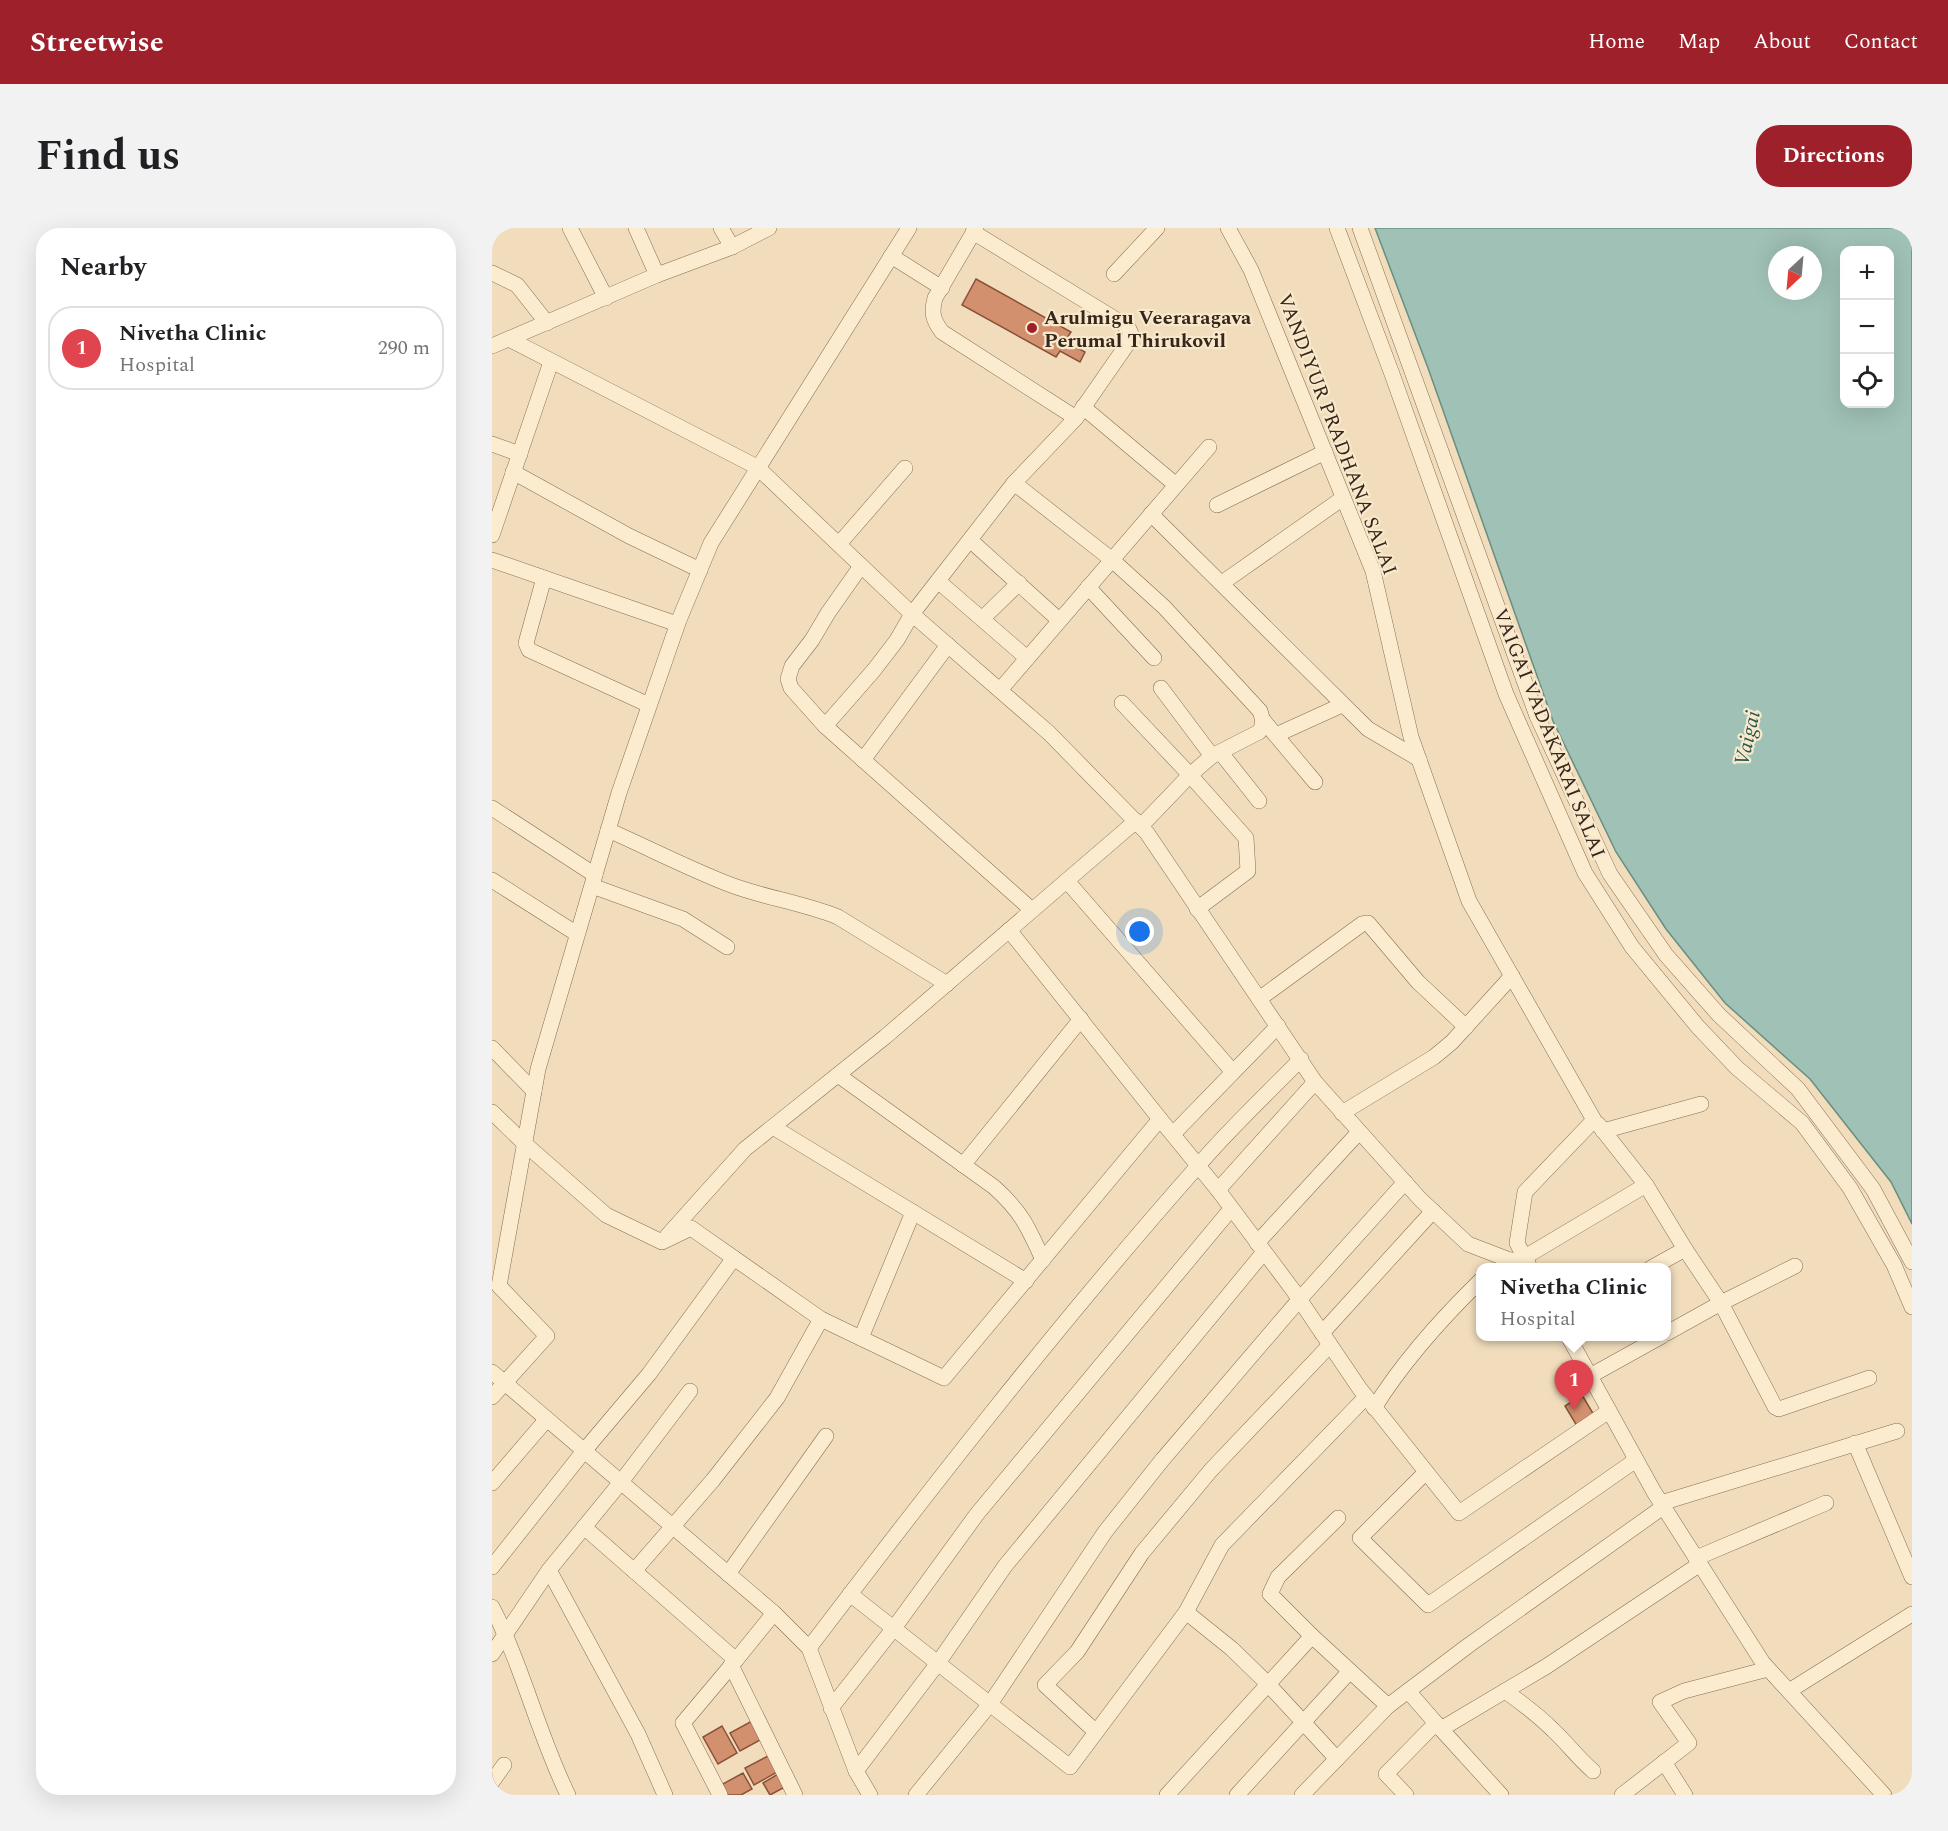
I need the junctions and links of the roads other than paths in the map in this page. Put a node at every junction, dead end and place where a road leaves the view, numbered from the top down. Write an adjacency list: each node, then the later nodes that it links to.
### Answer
1 (570, 228): 17 (street)
2 (636, 228): 15 (street)
3 (721, 228): 11 (street)
4 (769, 228): 11 (street)
5 (909, 228): 12 (street)
6 (1157, 228): 14 (street)
7 (1228, 228): 25 (street, VANDIYUR PRADHANA SALAI)
8 (1337, 228): 123 (street, VAIGAI VADAKARAI SALAI)
9 (1360, 228): 114 (street, VAIGAI VADAKARAI SALAI)
10 (974, 230): 16 (street); 22 (street)
11 (732, 247): 15 (street)
12 (891, 256): 16 (street); 27 (street)
13 (492, 273): 18 (street)
14 (1114, 274)
15 (657, 275): 17 (street)
16 (942, 288): 22 (street)
17 (606, 298): 18 (street)
18 (547, 323): 19 (street)
19 (509, 339): 20 (street); 21 (street)
20 (492, 345)
21 (551, 362): 26 (street); 27 (street)
22 (1080, 412): 30 (street); 31 (street)
23 (492, 444): 26 (street)
24 (1209, 447): 31 (street)
25 (1324, 452): 32 (street, VANDIYUR PRADHANA SALAI); 33 (street)
26 (520, 454): 29 (street)
27 (757, 467): 37 (street); 41 (street)
28 (905, 468): 37 (street)
29 (513, 472): 35 (street); 41 (street)
30 (1014, 483): 36 (street); 39 (street)
31 (1176, 485): 34 (street)
32 (1343, 498): 45 (street); 63 (street, VANDIYUR PRADHANA SALAI)
33 (1217, 505)
34 (1151, 514): 39 (street); 45 (street)
35 (492, 535)
36 (970, 540): 43 (street); 44 (street)
37 (839, 544): 40 (street)
38 (492, 560): 42 (street)
39 (1111, 560): 46 (street); 59 (street)
40 (861, 566): 47 (street); 60 (street)
41 (700, 570): 50 (street)
42 (544, 578): 50 (street); 57 (street)
43 (938, 581): 47 (street); 48 (street)
44 (1019, 583): 48 (street); 49 (street)
45 (1222, 583): 58 (street)
46 (1088, 587): 49 (street); 53 (street)
47 (912, 614): 51 (street); 60 (street)
48 (982, 619): 52 (street)
49 (1059, 620): 52 (street)
50 (677, 624): 57 (street)
51 (948, 645): 55 (street); 64 (street)
52 (1027, 658): 55 (street)
53 (1154, 658)
54 (1161, 688): 62 (street)
55 (1000, 690): 69 (street)
56 (1122, 703): 65 (street)
57 (649, 705): 70 (street)
58 (1342, 705): 61 (street); 63 (street)
59 (1263, 720): 61 (street); 62 (street)
60 (825, 726): 64 (street)
61 (1276, 735): 66 (street)
62 (1217, 754): 65 (street); 67 (street)
63 (1419, 759): 79 (street, VANDIYUR PRADHANA SALAI)
64 (863, 760): 75 (street)
65 (1190, 775): 69 (street); 74 (street)
66 (1315, 782)
67 (1259, 801)
68 (492, 808): 72 (street)
69 (1138, 823): 73 (street); 74 (street)
70 (608, 830): 72 (street); 80 (street)
71 (492, 880): 77 (street)
72 (593, 880): 77 (street); 78 (street)
73 (1066, 881): 75 (street); 87 (street)
74 (1197, 909): 81 (street)
75 (1032, 910): 76 (street)
76 (1010, 930): 80 (street); 82 (street)
77 (578, 934): 90 (street)
78 (727, 947)
79 (1512, 976): 84 (street); 95 (street, VANDIYUR PRADHANA SALAI)
80 (947, 984): 88 (street)
81 (1259, 999): 83 (street); 84 (street)
82 (1081, 1019): 94 (street); 100 (street)
83 (1278, 1026): 86 (street); 87 (street)
84 (1466, 1027): 93 (street)
85 (492, 1048): 90 (street)
86 (1301, 1059): 89 (street); 101 (street)
87 (1233, 1072): 98 (street)
88 (838, 1075): 96 (street); 100 (street)
89 (1315, 1082): 93 (street); 104 (street)
90 (534, 1091): 99 (street)
91 (1701, 1104): 95 (street)
92 (492, 1112): 99 (street)
93 (1342, 1113): 97 (street)
94 (1160, 1119): 98 (street); 112 (street)
95 (1599, 1126): 103 (street, VANDIYUR PRADHANA SALAI); 113 (street)
96 (773, 1127): 107 (street); 108 (street)
97 (1359, 1132): 102 (street); 109 (street)
98 (1173, 1134): 101 (street)
99 (525, 1144): 108 (street); 119 (street)
100 (963, 1165): 112 (street)
101 (1198, 1165): 104 (street); 158 (street)
102 (1405, 1182): 106 (street); 121 (street)
103 (1646, 1185): 110 (street, VANDIYUR PRADHANA SALAI); 113 (street)
104 (1218, 1190): 105 (street)
105 (1231, 1209): 109 (street); 163 (street)
106 (1433, 1211): 115 (street); 127 (street)
107 (913, 1212): 118 (street); 126 (street)
108 (662, 1242): 111 (street)
109 (1260, 1247): 121 (street); 169 (street)
110 (1684, 1249): 116 (street); 122 (street, VANDIYUR PRADHANA SALAI)
111 (734, 1258): 124 (street); 142 (street)
112 (1043, 1260): 118 (street)
113 (1528, 1262): 115 (street)
114 (1912, 1262)
115 (1501, 1263)
116 (1660, 1263)
117 (1795, 1266): 122 (street)
118 (1026, 1281): 126 (street)
119 (496, 1282): 133 (street)
120 (1476, 1285): 136 (street)
121 (1299, 1300): 127 (street); 176 (street)
122 (1721, 1303): 125 (street); 132 (street, VANDIYUR PRADHANA SALAI)
123 (1912, 1307)
124 (821, 1319): 126 (street); 150 (street)
125 (1671, 1332)
126 (861, 1338)
127 (1326, 1339): 136 (street); 181 (street)
128 (1571, 1341): 131 (street)
129 (1653, 1341): 131 (street)
130 (492, 1372): 133 (street)
131 (1590, 1376): 137 (street)
132 (1869, 1378)
133 (504, 1382): 135 (street); 138 (street)
134 (690, 1391): 145 (street)
135 (492, 1397)
136 (1370, 1402): 144 (street); 160 (street)
137 (1610, 1411): 143 (street); 144 (street)
138 (547, 1419): 142 (street); 146 (street)
139 (1897, 1431): 141 (street)
140 (826, 1436): 156 (street)
141 (1855, 1443): 148 (street); 157 (street)
142 (584, 1451): 145 (street); 153 (street)
143 (1636, 1460): 144 (street); 148 (street)
144 (1426, 1472)
145 (621, 1482): 150 (street); 151 (street)
146 (492, 1483)
147 (1826, 1503): 152 (street)
148 (1662, 1505): 152 (street); 173 (street)
149 (1338, 1518): 165 (street)
150 (672, 1526): 155 (street); 156 (street)
151 (584, 1527): 154 (street); 155 (street)
152 (1698, 1561): 170 (street); 174 (street)
153 (492, 1567)
154 (549, 1570): 164 (street); 189 (street)
155 (634, 1571): 168 (street)
156 (728, 1574): 161 (street)
157 (1912, 1577)
158 (850, 1594): 163 (street); 166 (street)
159 (492, 1607): 164 (street)
160 (1186, 1612): 172 (street); 181 (street)
161 (774, 1613): 166 (street); 168 (street)
162 (1912, 1614): 175 (street)
163 (894, 1628): 169 (street); 178 (street)
164 (506, 1635): 167 (street); 188 (street)
165 (1312, 1636): 171 (street); 172 (street)
166 (809, 1648): 178 (street)
167 (492, 1654)
168 (733, 1662): 190 (street); 191 (street)
169 (938, 1663): 176 (street); 185 (street)
170 (1768, 1669): 175 (street); 183 (street)
171 (1350, 1671): 177 (street); 179 (street)
172 (1268, 1684): 179 (street); 194 (street)
173 (1408, 1691): 177 (street); 180 (street)
174 (1504, 1691): 180 (street); 186 (street)
175 (1789, 1691): 201 (street)
176 (990, 1704): 181 (street); 193 (street)
177 (1388, 1706): 182 (street)
178 (831, 1708): 185 (street)
179 (1303, 1723): 182 (street); 195 (street)
180 (1438, 1726): 197 (street); 198 (street)
181 (1096, 1732)
182 (1337, 1760): 196 (street)
183 (1664, 1762): 199 (street); 200 (street)
184 (504, 1765): 187 (street)
185 (856, 1771): 192 (street)
186 (1593, 1771)
187 (492, 1782)
188 (568, 1795)
189 (665, 1795)
190 (720, 1795)
191 (795, 1795)
192 (870, 1795)
193 (916, 1795)
194 (1167, 1795)
195 (1237, 1795)
196 (1302, 1795)
197 (1406, 1795)
198 (1501, 1795)
199 (1622, 1795)
200 (1685, 1795)
201 (1884, 1795)

